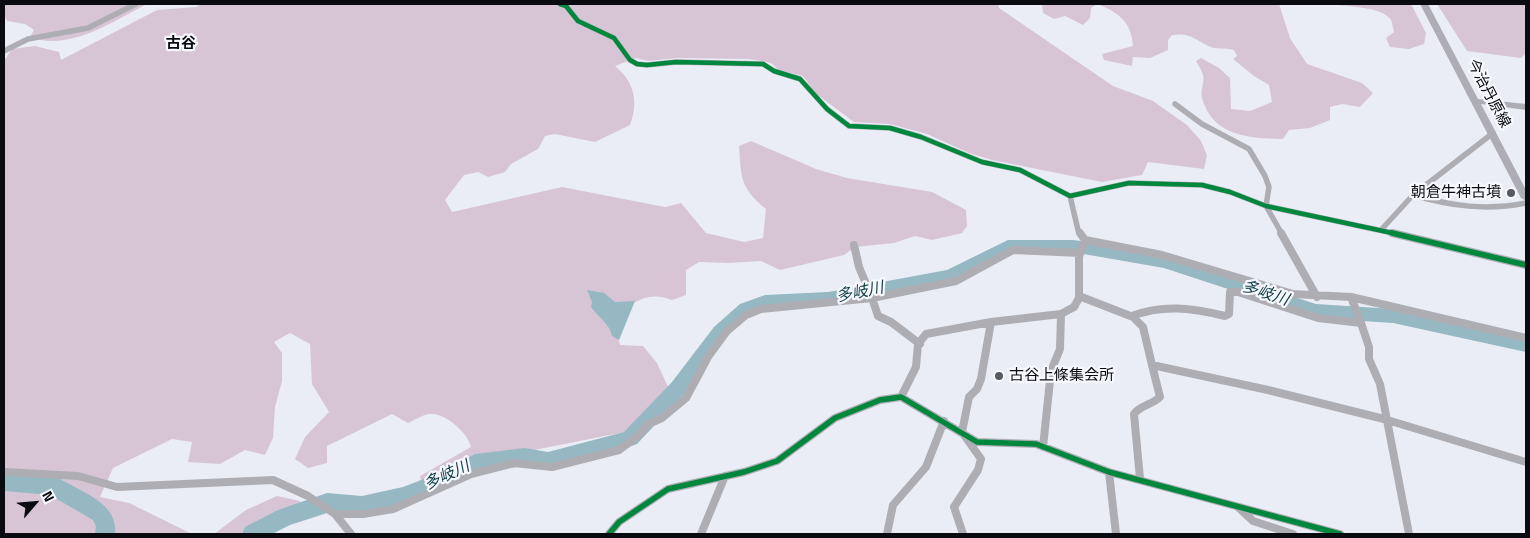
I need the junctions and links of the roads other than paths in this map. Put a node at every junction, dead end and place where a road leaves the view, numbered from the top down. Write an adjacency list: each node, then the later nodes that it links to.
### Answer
1 (136, 4): 4 (street)
2 (560, 4): 10 (street)
3 (1424, 4): 5 (main road, 今治丹原線)
4 (4, 51)
5 (1475, 101): 7 (main road); 8 (main road, 今治丹原線)
6 (1175, 104): 13 (street)
7 (1526, 107)
8 (1493, 133): 9 (street); 11 (main road, 今治丹原線)
9 (1414, 195): 12 (street); 14 (street)
10 (1070, 196): 13 (street); 15 (street)
11 (1526, 198)
12 (1526, 203)
13 (1266, 206): 14 (street); 21 (street)
14 (1381, 230): 18 (street)
15 (1084, 241): 17 (street); 21 (street)
16 (854, 245): 20 (street)
17 (1080, 253): 19 (street); 20 (street)
18 (1526, 265)
19 (1079, 296): 23 (street); 24 (street)
20 (872, 297): 28 (street); 41 (street)
21 (1317, 297): 22 (street)
22 (1351, 297): 26 (street); 27 (street)
23 (1061, 314): 25 (street); 34 (street)
24 (1132, 316): 26 (street); 29 (street)
25 (991, 322): 28 (street); 33 (street)
26 (1361, 323): 31 (street)
27 (1526, 338)
28 (920, 344): 30 (street)
29 (1152, 365): 31 (street); 39 (street)
30 (901, 397): 32 (street); 38 (street)
31 (1386, 420): 35 (street); 50 (street)
32 (944, 421): 33 (street); 45 (street)
33 (962, 432): 34 (street); 46 (street)
34 (1043, 447): 37 (street)
35 (1526, 462)
36 (4, 472): 41 (street)
37 (1109, 472): 39 (street); 47 (street)
38 (725, 476): 42 (street); 44 (street)
39 (1140, 479): 40 (street)
40 (1236, 506): 48 (street); 49 (street)
41 (335, 514): 43 (street)
42 (613, 533)
43 (351, 534)
44 (701, 534)
45 (887, 534)
46 (963, 534)
47 (1116, 534)
48 (1293, 534)
49 (1340, 534)
50 (1409, 534)

